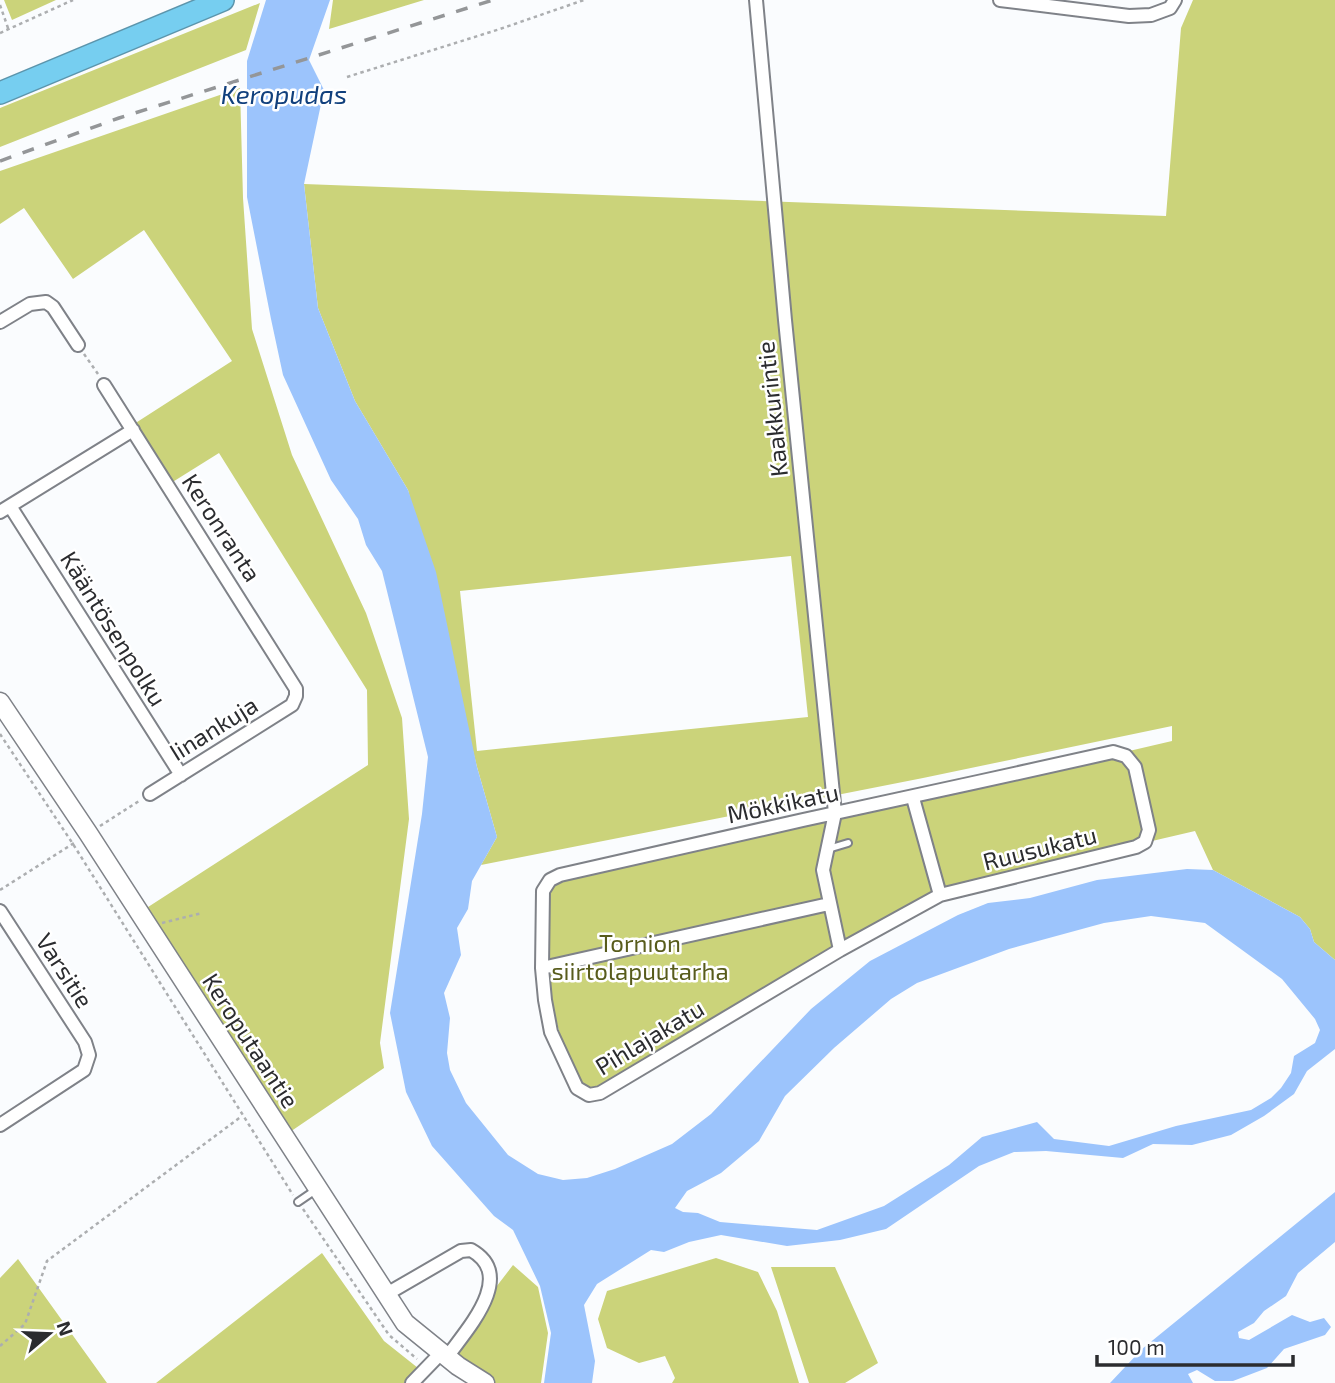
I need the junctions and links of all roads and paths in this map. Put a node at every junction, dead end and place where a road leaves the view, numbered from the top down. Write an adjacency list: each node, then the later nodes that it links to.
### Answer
1 (73, 0): 8 (path)
2 (223, 0): 11 (highway)
3 (584, 0): 10 (path)
4 (756, 0): 24 (street, Kaakkurintie)
5 (1000, 0): 6 (street)
6 (1175, 0)
7 (0, 5): 8 (path)
8 (9, 29): 9 (path)
9 (0, 33)
10 (347, 77)
11 (0, 93)
12 (0, 322): 13 (street)
13 (78, 345): 14 (path)
14 (104, 385): 15 (street, Keronranta)
15 (133, 430): 16 (street); 17 (street, Keronranta)
16 (5, 509): 21 (street, Kääntösenpolku)
17 (296, 696): 21 (street, Iinankuja)
18 (0, 703): 31 (street, Keroputaantie)
19 (0, 734): 34 (path)
20 (1113, 752): 23 (street, Mökkikatu); 27 (street, Ruusukatu)
21 (181, 775): 22 (street, Iinankuja)
22 (150, 794)
23 (913, 797): 24 (street, Mökkikatu); 27 (street)
24 (835, 813): 26 (street); 33 (street, Mökkikatu)
25 (848, 843): 26 (lane)
26 (826, 849): 28 (street)
27 (940, 895): 32 (street)
28 (829, 904): 32 (street); 33 (street)
29 (0, 911): 35 (street, Varsitie)
30 (202, 913): 31 (path)
31 (148, 929): 36 (street, Keroputaantie)
32 (840, 950): 33 (street, Pihlajakatu)
33 (542, 968)
34 (242, 1116): 37 (path); 39 (path)
35 (0, 1125)
36 (319, 1188): 37 (lane); 38 (street, Keroputaantie)
37 (298, 1202): 41 (path)
38 (385, 1294): 40 (street, Keroputaantie); 40 (street)
39 (0, 1346)
40 (444, 1355): 41 (street); 43 (street, Keroputaantie)
41 (427, 1367): 42 (street)
42 (412, 1383)
43 (485, 1383)

